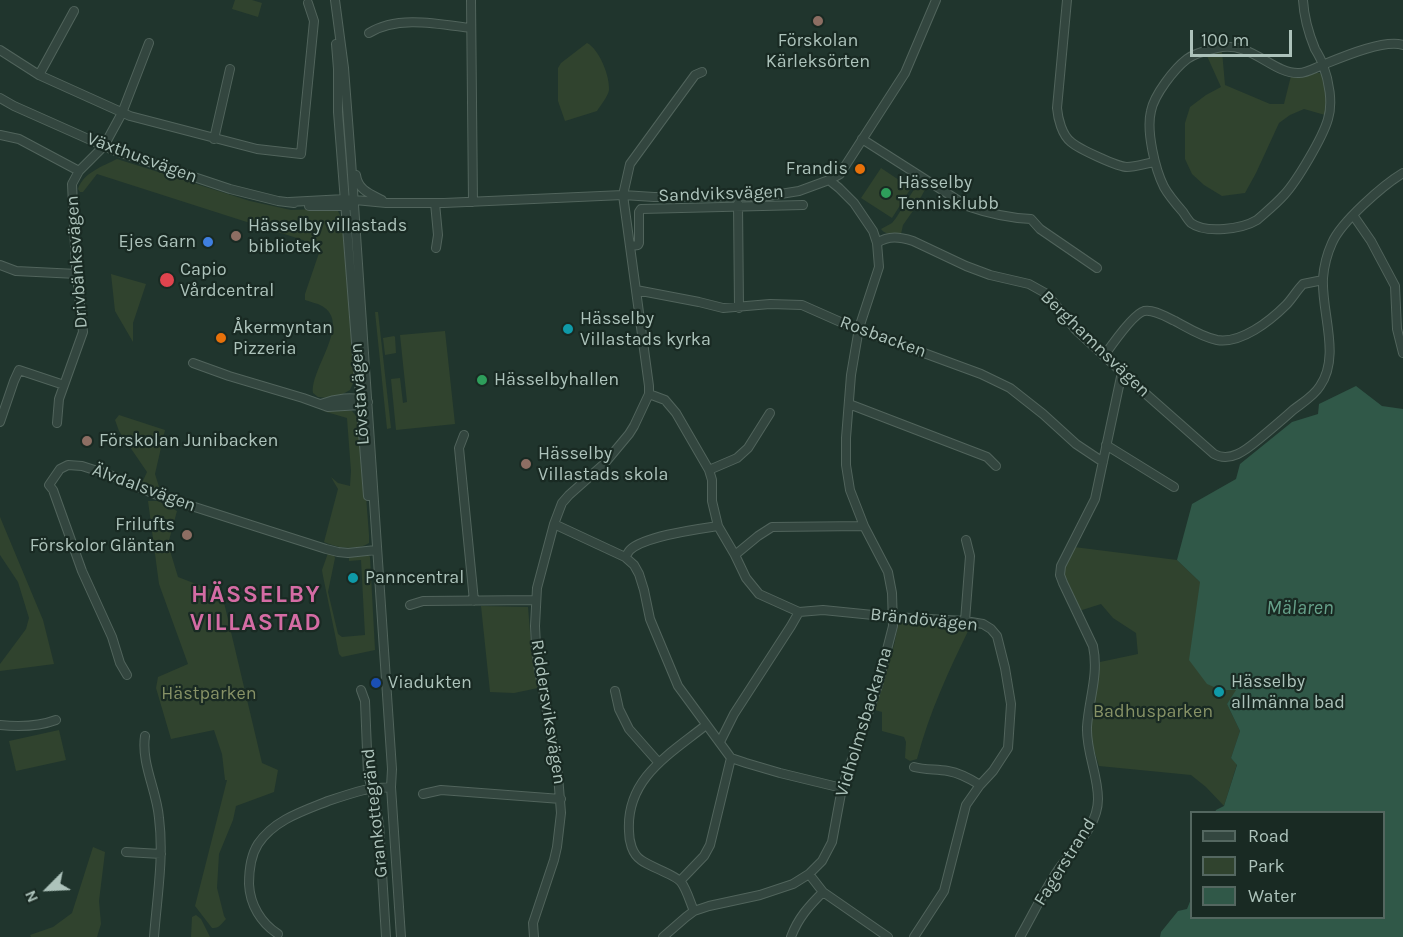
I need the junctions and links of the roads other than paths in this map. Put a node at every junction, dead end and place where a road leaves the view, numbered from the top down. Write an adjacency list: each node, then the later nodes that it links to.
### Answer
1 (333, 0): 23 (street, Lövstavägen); 24 (street, Lövstavägen)
2 (471, 0): 8 (street)
3 (936, 0): 21 (street, Sandviksvägen)
4 (1067, 0): 25 (street)
5 (1303, 0): 13 (street)
6 (308, 3): 20 (street)
7 (74, 10): 16 (street)
8 (470, 28): 9 (street); 35 (street)
9 (369, 33)
10 (148, 44): 18 (street, Drivbänksvägen)
11 (1403, 45): 13 (street)
12 (0, 50): 16 (street)
13 (1323, 65): 25 (street); 25 (street)
14 (230, 69): 20 (street)
15 (702, 72): 29 (street)
16 (39, 75): 18 (street)
17 (0, 98): 22 (street, Växthusvägen)
18 (122, 113): 20 (street); 22 (street, Drivbänksvägen)
19 (0, 135): 26 (street, Drivbänksvägen)
20 (214, 139)
21 (862, 139): 28 (street, Sandviksvägen); 44 (street)
22 (104, 146): 26 (street, Drivbänksvägen); 32 (street, Växthusvägen)
23 (342, 154): 31 (street); 33 (street, Lövstavägen)
24 (351, 160): 33 (street, Lövstavägen); 34 (street)
25 (1155, 162)
26 (79, 171): 45 (street, Drivbänksvägen)
27 (1403, 172): 39 (street)
28 (828, 180): 30 (street, Sandviksvägen); 40 (street, Vidholmsbackarna)
29 (623, 195): 30 (street, Sandviksvägen); 35 (street, Sandviksvägen); 41 (street)
30 (738, 196): 38 (street)
31 (323, 200): 32 (street, Växthusvägen); 33 (street, Växthusvägen)
32 (289, 202): 33 (street, Växthusvägen)
33 (350, 202): 34 (street, Sandviksvägen); 56 (street, Lövstavägen)
34 (386, 202): 36 (street, Sandviksvägen)
35 (473, 202): 36 (street, Sandviksvägen)
36 (435, 203): 42 (street)
37 (803, 205): 38 (street)
38 (738, 207): 41 (street); 48 (street)
39 (1353, 215): 46 (street); 50 (street)
40 (877, 243): 49 (street, Vidholmsbackarna); 51 (street, Berghamnsvägen)
41 (631, 246): 47 (street)
42 (436, 248)
43 (0, 265): 45 (street)
44 (1097, 268)
45 (77, 274): 54 (street, Drivbänksvägen)
46 (1323, 280): 51 (street); 53 (street, Berghamnsvägen)
47 (636, 290): 48 (street, Rosbacken); 55 (street)
48 (739, 308): 49 (street, Rosbacken)
49 (860, 328): 57 (street, Vidholmsbackarna); 63 (street, Rosbacken)
50 (1403, 353)
51 (1104, 356): 53 (street, Berghamnsvägen)
52 (193, 363): 56 (street)
53 (1122, 372): 62 (street, Fagerstrand)
54 (64, 386): 59 (street); 60 (street, Drivbänksvägen)
55 (649, 394): 65 (street, Brändövägen); 67 (street, Riddersviksvägen)
56 (363, 401): 71 (street, Lövstavägen)
57 (849, 404): 64 (street); 69 (street, Vidholmsbackarna)
58 (770, 413): 65 (street)
59 (0, 422)
60 (57, 423)
61 (464, 435): 75 (street)
62 (1106, 445): 63 (street, Fagerstrand); 66 (street)
63 (1103, 462): 112 (street, Fagerstrand)
64 (996, 466)
65 (709, 470): 68 (street, Brändövägen)
66 (1174, 487)
67 (554, 524): 73 (street); 74 (street, Riddersviksvägen)
68 (718, 526): 72 (street, Brändövägen); 73 (street)
69 (864, 526): 72 (street); 78 (street, Vidholmsbackarna)
70 (966, 540): 79 (street)
71 (374, 550): 80 (street, Älvdalsvägen); 92 (street, Lövstavägen)
72 (735, 555): 77 (street, Brändövägen)
73 (625, 558): 85 (street)
74 (536, 600): 75 (street); 96 (street, Riddersviksvägen)
75 (474, 602): 76 (street)
76 (410, 605)
77 (799, 612): 78 (street, Brändövägen); 87 (street)
78 (893, 617): 79 (street, Brändövägen); 93 (street, Vidholmsbackarna)
79 (965, 621): 91 (street, Brändövägen)
80 (127, 675)
81 (361, 690): 94 (street, Grankottegränd)
82 (615, 691): 89 (street)
83 (56, 720): 84 (street)
84 (0, 725)
85 (706, 725): 87 (street); 89 (street)
86 (145, 736): 98 (street)
87 (720, 741): 88 (street)
88 (731, 758): 93 (street); 100 (street)
89 (658, 763): 100 (street)
90 (914, 767): 91 (street)
91 (980, 785): 111 (street, Brändövägen)
92 (391, 788): 94 (street); 106 (street, Lövstavägen)
93 (842, 788): 99 (street, Vidholmsbackarna)
94 (372, 789): 103 (street); 105 (street, Grankottegränd)
95 (423, 794): 96 (street)
96 (561, 799): 107 (street, Riddersviksvägen)
97 (126, 852): 98 (street)
98 (161, 854): 104 (street)
99 (809, 874): 101 (street); 102 (street, Vidholmsbackarna)
100 (680, 881): 102 (street)
101 (823, 892): 109 (street); 110 (street)
102 (694, 911): 108 (street, Vidholmsbackarna)
103 (278, 934)
104 (154, 937)
105 (386, 937)
106 (401, 937)
107 (534, 937)
108 (663, 937)
109 (791, 937)
110 (888, 937)
111 (914, 937)
112 (1020, 937)

